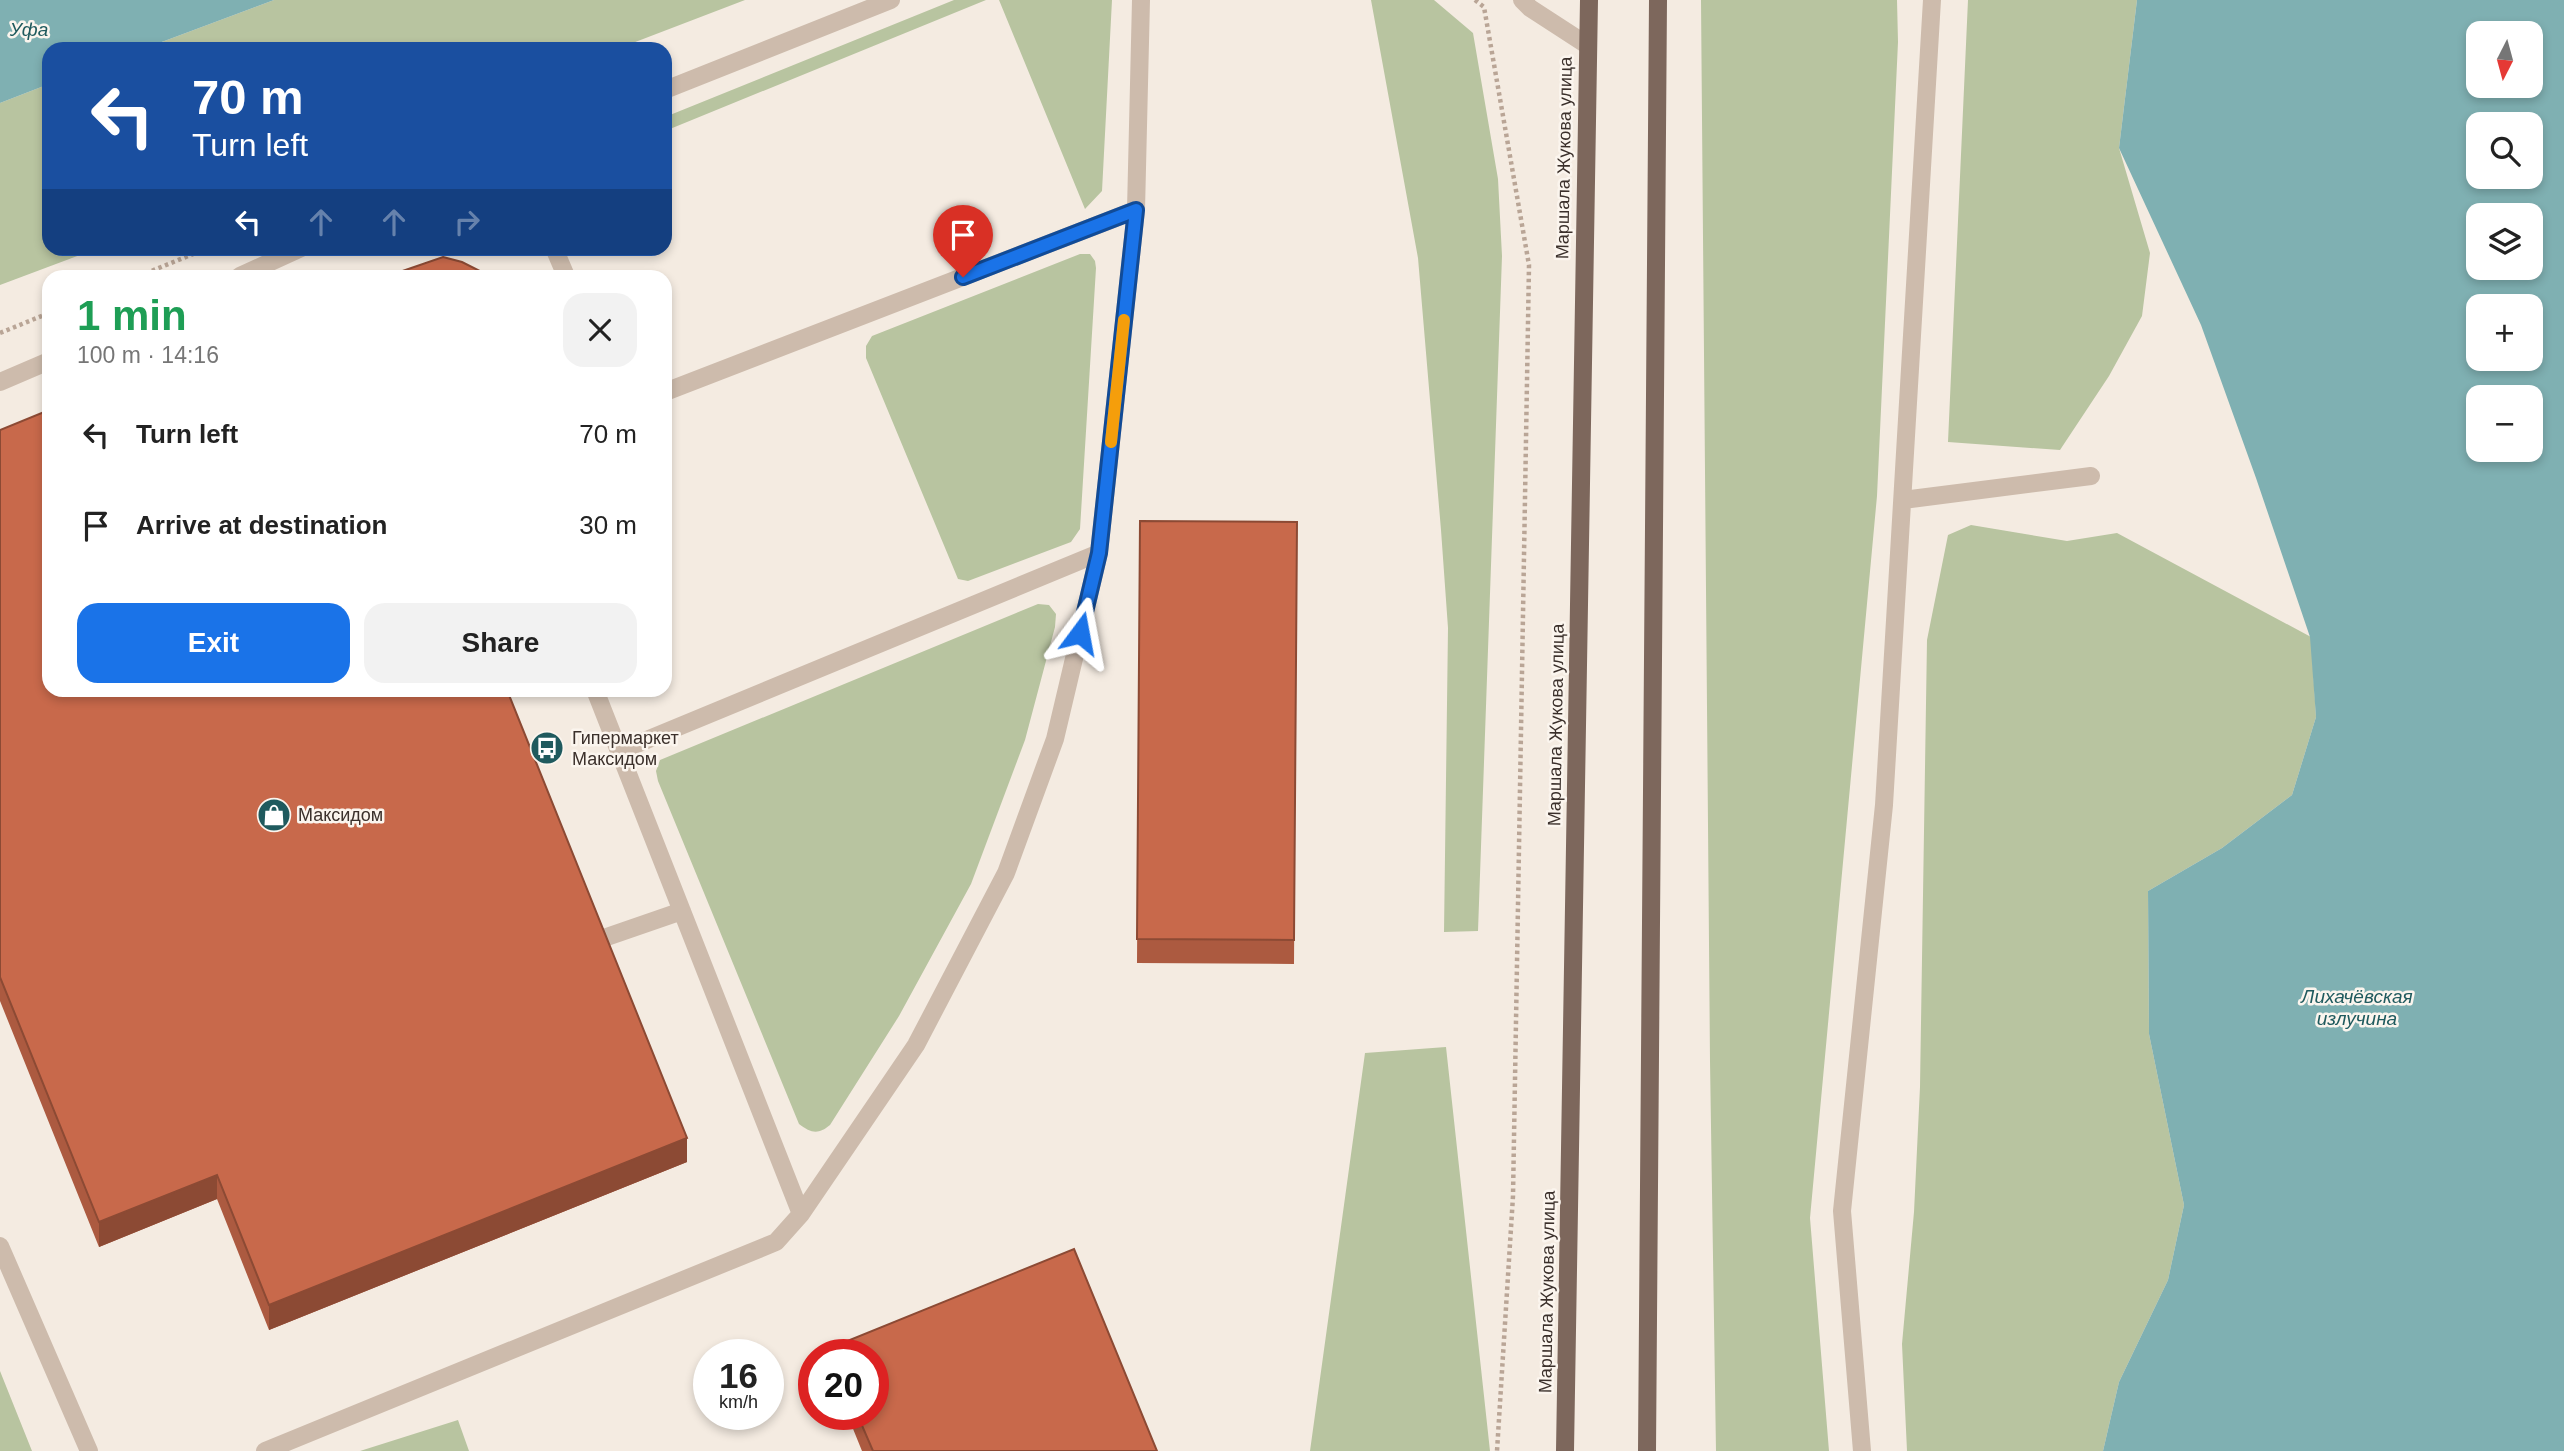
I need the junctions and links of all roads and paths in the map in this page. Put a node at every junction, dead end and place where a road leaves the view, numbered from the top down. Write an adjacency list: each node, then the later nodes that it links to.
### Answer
1 (891, 0): 9 (lane)
2 (1141, 0): 10 (lane)
3 (1475, 0): 31 (path)
4 (1522, 0): 8 (lane)
5 (1589, 0): 8 (main road, Маршала Жукова улица)
6 (1658, 0): 33 (main road)
7 (1932, 0): 21 (lane)
8 (1587, 45): 32 (main road, Маршала Жукова улица)
9 (672, 87)
10 (1136, 210): 19 (lane); 22 (lane)
11 (188, 256): 13 (path)
12 (284, 256): 14 (lane)
13 (154, 270)
14 (253, 270)
15 (42, 316): 16 (path)
16 (0, 333)
17 (42, 364): 18 (lane)
18 (0, 382)
19 (672, 389)
20 (2091, 476): 21 (lane)
21 (1903, 500): 34 (lane)
22 (1099, 553): 24 (lane); 27 (lane)
23 (598, 697): 24 (lane)
24 (620, 751): 25 (lane)
25 (682, 911): 26 (lane); 27 (lane)
26 (598, 940)
27 (801, 1214): 30 (lane)
28 (0, 1246): 29 (lane)
29 (89, 1451)
30 (265, 1451)
31 (1497, 1451)
32 (1565, 1451)
33 (1647, 1451)
34 (1862, 1451)

